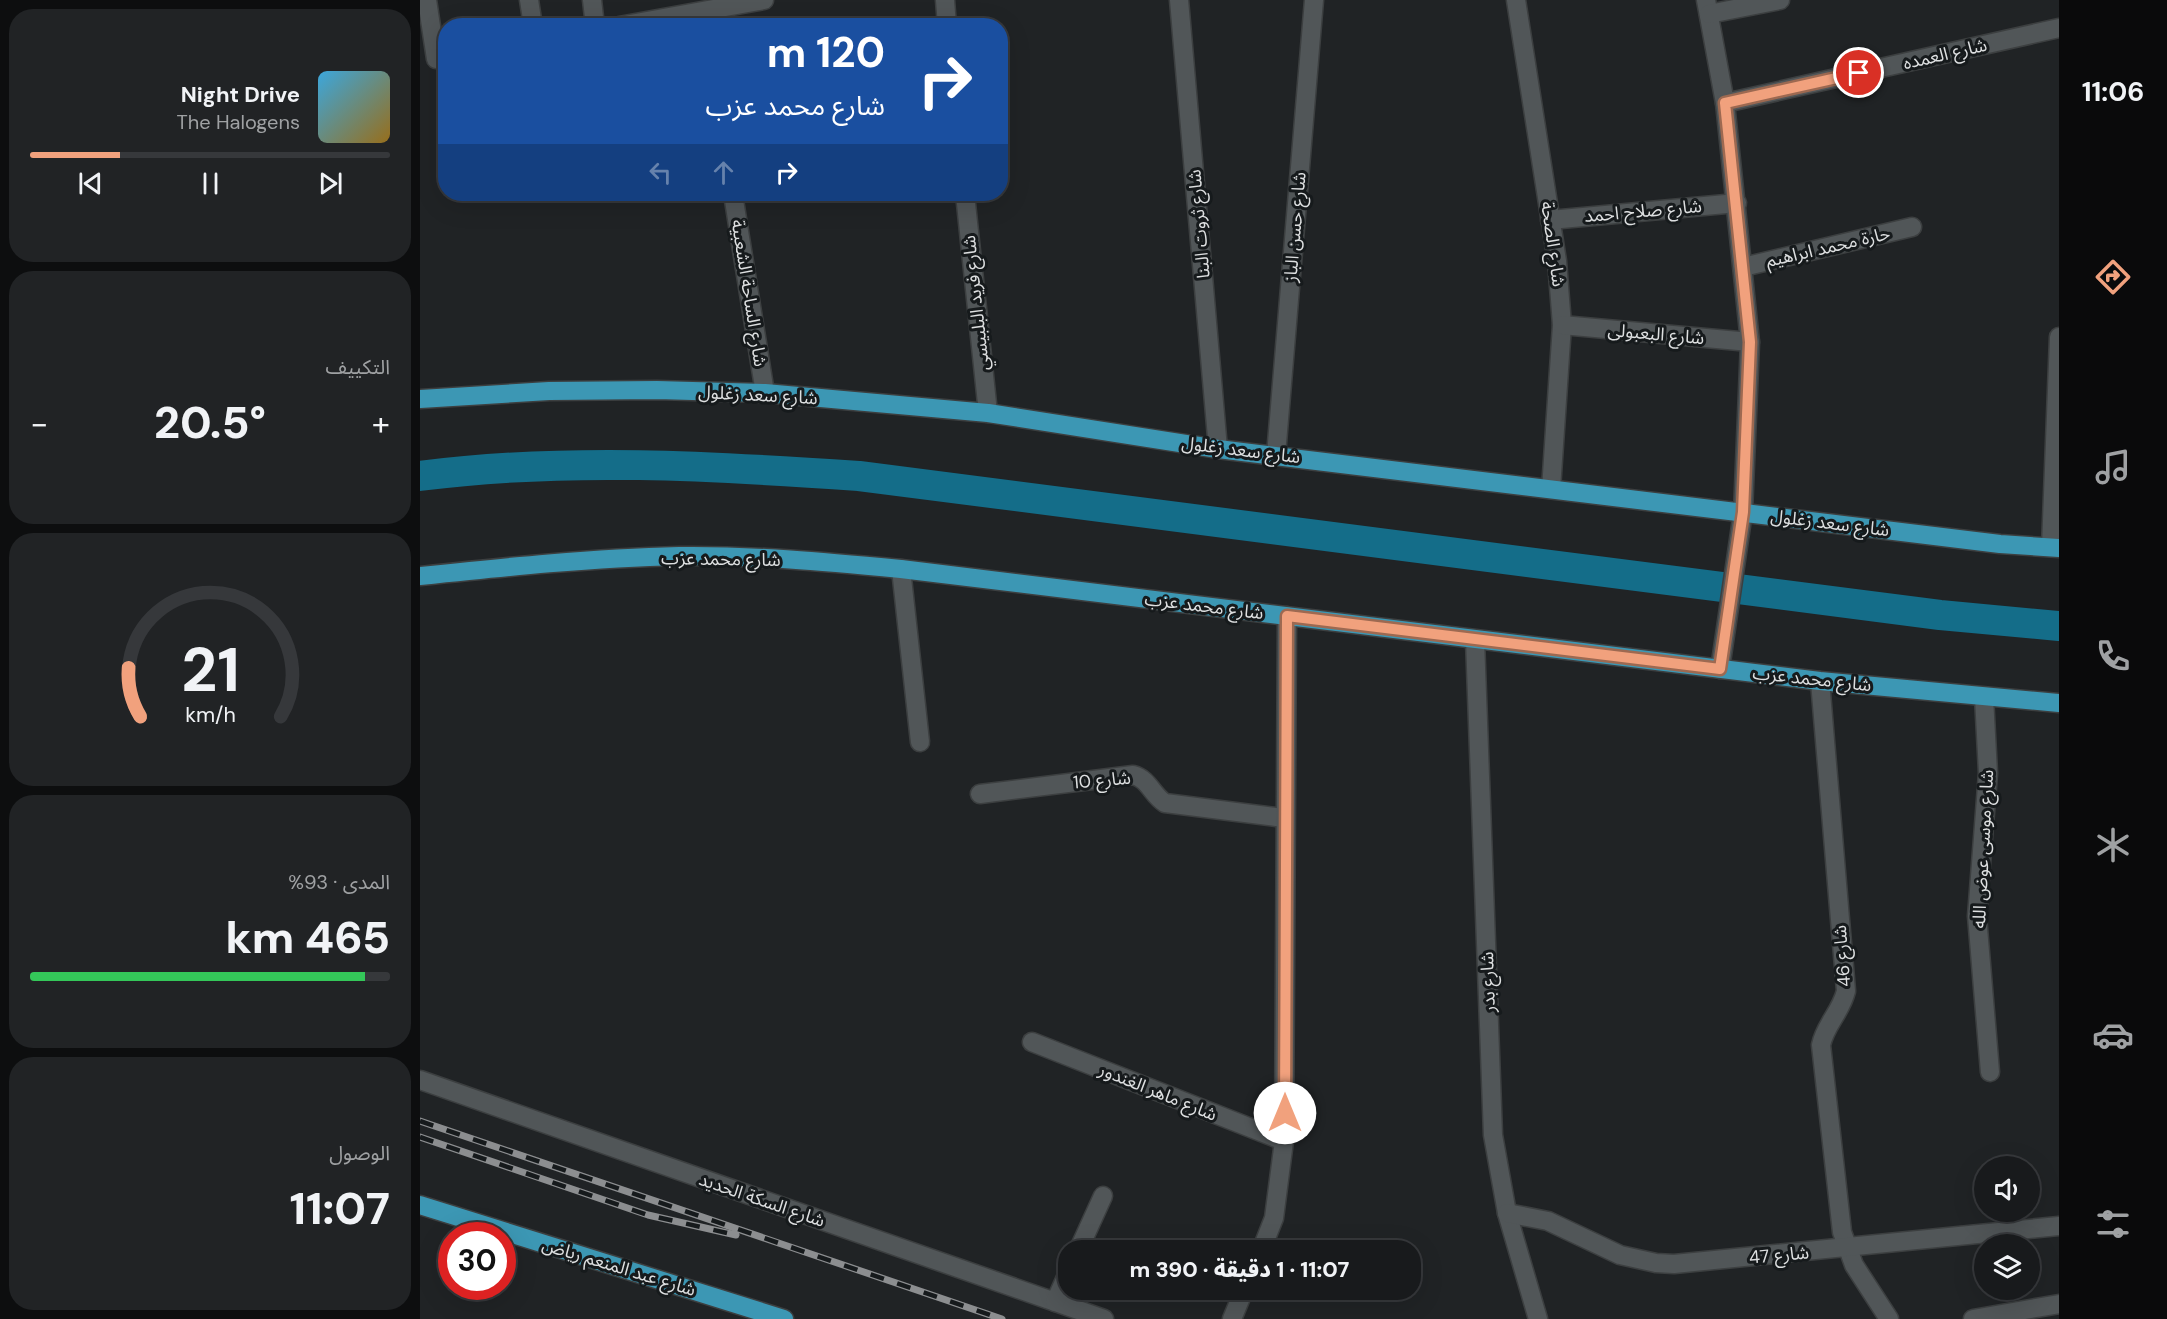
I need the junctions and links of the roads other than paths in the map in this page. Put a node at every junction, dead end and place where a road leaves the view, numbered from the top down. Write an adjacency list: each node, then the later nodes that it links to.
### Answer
1 (427, 0): 17 (street)
2 (529, 0): 12 (street)
3 (592, 0): 13 (street)
4 (764, 0): 11 (street)
5 (945, 0): 15 (street)
6 (1179, 0): 32 (street, شارع ثروت البنا)
7 (1314, 0): 33 (street, شارع حسن الباز)
8 (1516, 0): 22 (street, شارع الصحة)
9 (1780, 0): 10 (street)
10 (1708, 7): 18 (street)
11 (704, 12): 14 (street)
12 (531, 18)
13 (594, 18)
14 (668, 18)
15 (946, 18)
16 (2059, 28): 18 (street, شارع العمده)
17 (434, 59)
18 (1725, 103): 21 (street)
19 (734, 201): 28 (street, شارع الساحة الشعبية)
20 (965, 201): 31 (street, شارع فريد البلبيسي)
21 (1737, 203): 22 (street, شارع صلاح احمد); 24 (street)
22 (1550, 220): 25 (street, شارع الصحة)
23 (1912, 227): 24 (street, حارة محمد ابراهيم)
24 (1743, 267): 27 (street)
25 (1562, 326): 27 (street, شارع البعبولى); 34 (street, شارع الصحة)
26 (2059, 337): 30 (street)
27 (1750, 342): 35 (street)
28 (765, 393): 29 (main road, شارع سعد زغلول); 31 (main road, شارع سعد زغلول)
29 (420, 399)
30 (2058, 403): 36 (street)
31 (988, 413): 32 (main road, شارع سعد زغلول)
32 (1218, 448): 33 (main road, شارع سعد زغلول)
33 (1276, 454): 34 (main road, شارع سعد زغلول)
34 (1551, 489): 35 (main road, شارع سعد زغلول)
35 (1743, 512): 36 (main road, شارع سعد زغلول); 41 (street)
36 (2055, 547)
37 (901, 569): 38 (main road, شارع محمد عزب); 39 (main road, شارع محمد عزب); 45 (street)
38 (420, 576)
39 (1287, 616): 40 (main road, شارع محمد عزب); 47 (street)
40 (1475, 640): 41 (main road, شارع محمد عزب); 54 (street, شارع بدر)
41 (1720, 669): 42 (main road, شارع محمد عزب)
42 (1820, 681): 43 (main road, شارع محمد عزب); 58 (street, شارع 46)
43 (1984, 697): 44 (main road, شارع محمد عزب); 49 (street, شارع موسى عوض الله)
44 (2059, 703)
45 (920, 742)
46 (980, 794): 47 (street, شارع 10)
47 (1284, 818): 51 (street)
48 (1032, 1042): 51 (street, شارع ماهر الغندور)
49 (1990, 1072)
50 (420, 1080): 61 (street, شارع السكة الحديد)
51 (1284, 1141): 57 (street)
52 (1103, 1196): 56 (street)
53 (420, 1205): 63 (main road, شارع عبد المنعم رياض)
54 (1507, 1213): 58 (street, شارع 47); 66 (street, شارع بدر)
55 (2059, 1226): 58 (street, شارع 47)
56 (1083, 1240)
57 (1265, 1240)
58 (1847, 1249): 67 (street, شارع 46)
59 (1058, 1295): 61 (street)
60 (1240, 1300): 65 (street)
61 (1055, 1302): 64 (street, شارع السكة الحديد)
62 (2059, 1304): 68 (street)
63 (784, 1319)
64 (1104, 1319)
65 (1232, 1319)
66 (1538, 1319)
67 (1889, 1319)
68 (1973, 1319)

